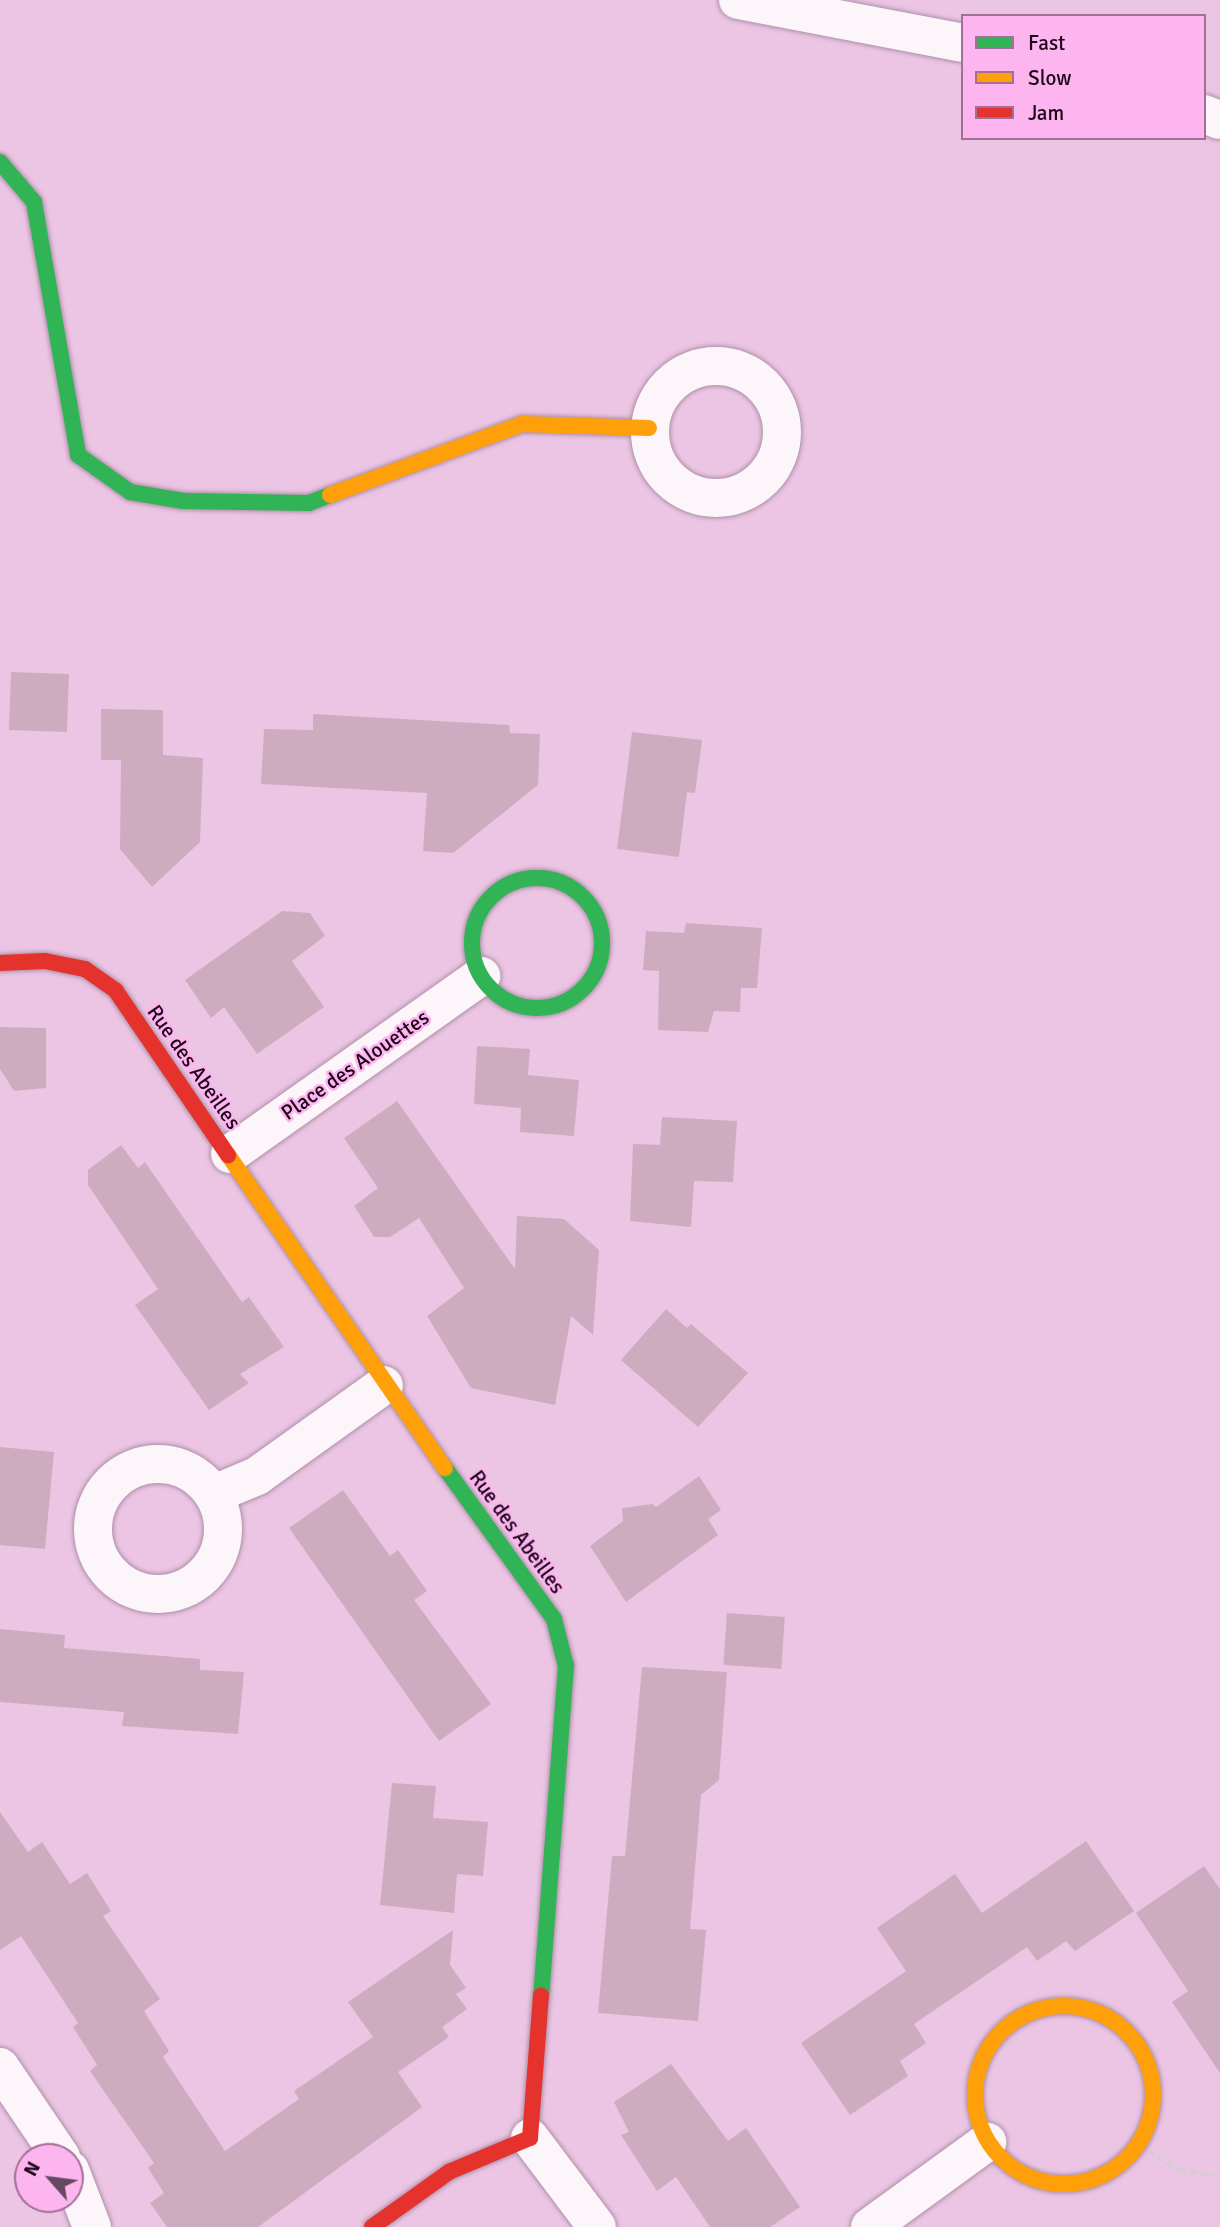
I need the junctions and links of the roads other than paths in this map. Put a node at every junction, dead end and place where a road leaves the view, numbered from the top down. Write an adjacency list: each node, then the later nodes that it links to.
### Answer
1 (738, 0): 2 (street)
2 (961, 43)
3 (0, 162): 4 (street)
4 (649, 428)
5 (0, 962): 7 (street, Rue des Abeilles)
6 (481, 976): 6 (street); 7 (street, Place des Alouettes)
7 (229, 1154): 8 (street, Rue des Abeilles)
8 (384, 1385): 9 (street); 11 (street, Rue des Abeilles)
9 (214, 1494)
10 (0, 2067): 13 (street)
11 (530, 2138): 16 (street); 17 (street)
12 (987, 2142): 12 (street); 18 (street)
13 (52, 2143)
14 (84, 2206): 15 (street)
15 (92, 2227)
16 (372, 2227)
17 (597, 2227)
18 (870, 2227)

